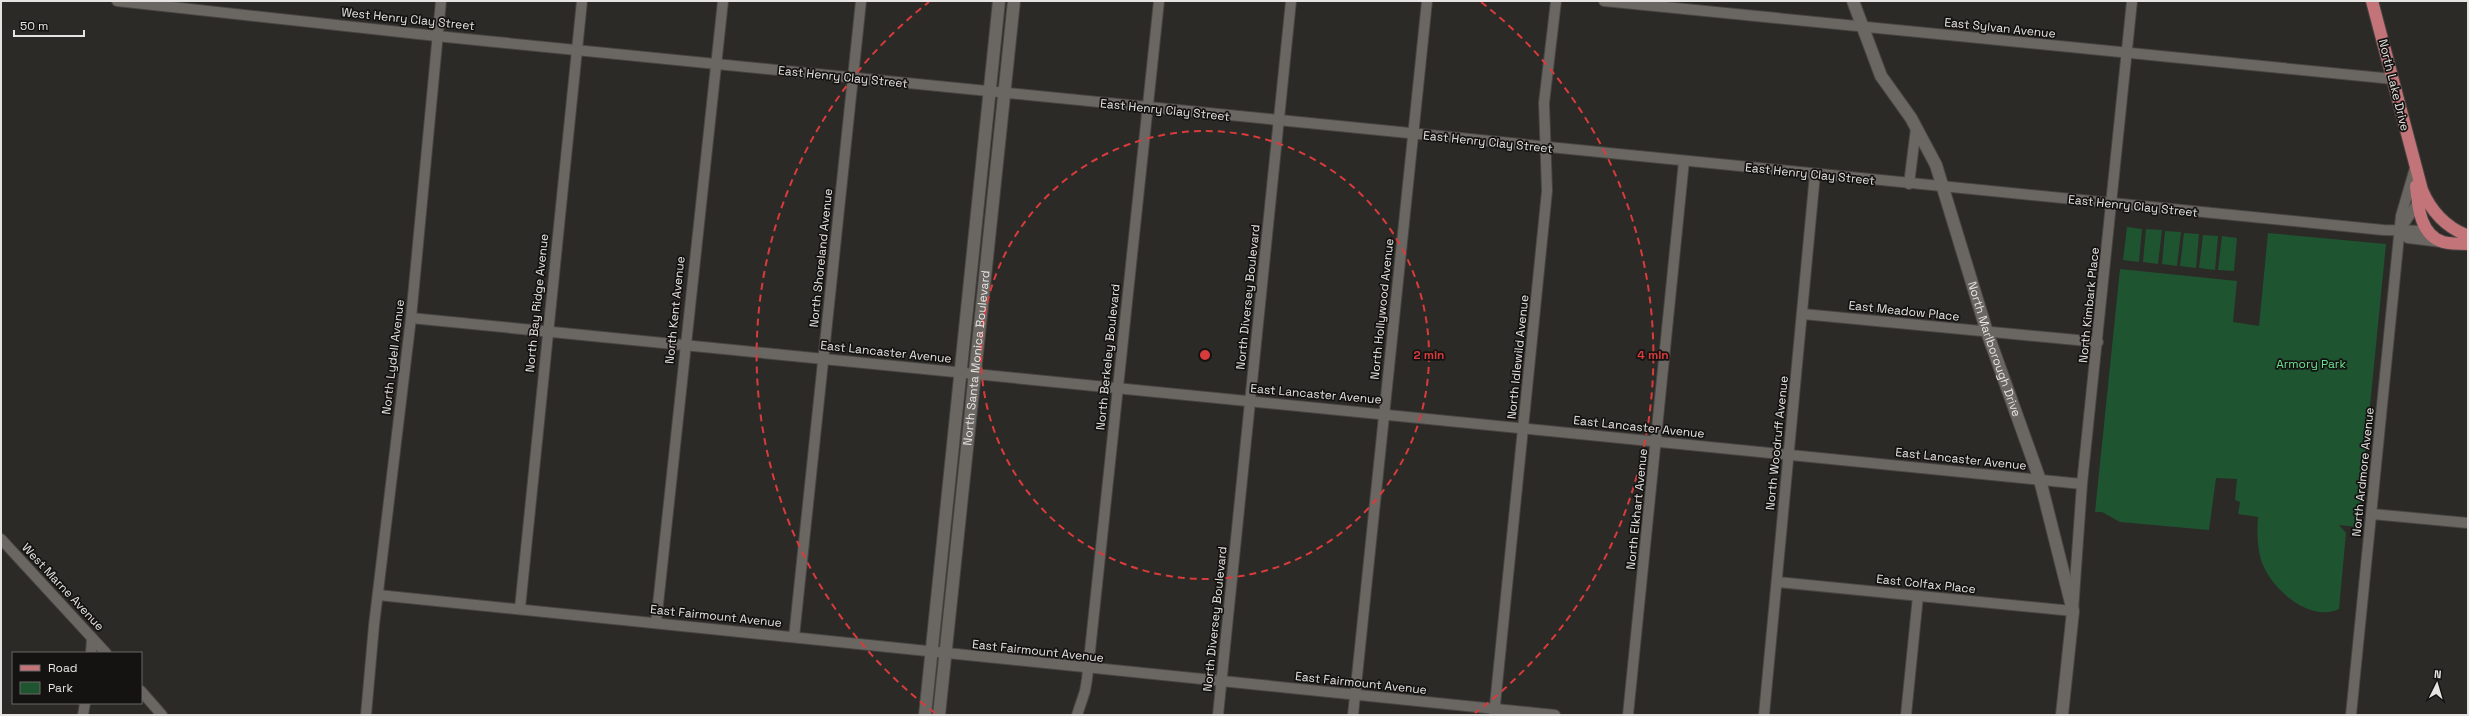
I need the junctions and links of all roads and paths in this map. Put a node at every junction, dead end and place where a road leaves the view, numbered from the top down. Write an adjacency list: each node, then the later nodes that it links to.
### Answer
1 (117, 1): 16 (street, West Henry Clay Street)
2 (441, 1): 18 (street, North Lydell Avenue)
3 (582, 1): 19 (street, North Bay Ridge Avenue)
4 (723, 1): 21 (street, North Kent Avenue)
5 (861, 1): 22 (street, North Shoreland Avenue)
6 (999, 1): 24 (street, North Santa Monica Boulevard)
7 (1014, 1): 25 (street, North Santa Monica Boulevard)
8 (1159, 1): 26 (street, North Berkeley Boulevard)
9 (1291, 1): 27 (street, North Diversey Boulevard)
10 (1427, 1): 29 (street, North Hollywood Avenue)
11 (1556, 1): 30 (street, North Idlewild Avenue)
12 (1604, 1): 17 (street, East Sylvan Avenue)
13 (1853, 1): 17 (street, North Marlborough Drive)
14 (2132, 1): 20 (street, North Kimbark Place)
15 (2372, 1): 23 (main road, North Lake Drive)
16 (175, 4): 18 (street, West Henry Clay Street)
17 (1862, 27): 20 (street, East Sylvan Avenue); 28 (street, North Marlborough Drive)
18 (437, 36): 19 (street, West Henry Clay Street); 43 (street, North Lydell Avenue)
19 (577, 49): 21 (street, East Henry Clay Street); 44 (street, North Bay Ridge Avenue)
20 (2126, 54): 23 (street, East Sylvan Avenue); 37 (street, North Kimbark Place)
21 (715, 64): 22 (street, East Henry Clay Street); 47 (street, North Kent Avenue)
22 (853, 78): 24 (street, East Henry Clay Street); 48 (street, North Shoreland Avenue)
23 (2393, 79): 32 (main road, North Lake Drive)
24 (989, 92): 25 (street, East Henry Clay Street); 49 (street, North Santa Monica Boulevard)
25 (1003, 94): 26 (street, East Henry Clay Street); 50 (street, North Santa Monica Boulevard)
26 (1147, 108): 27 (street, East Henry Clay Street); 51 (street, North Berkeley Boulevard)
27 (1278, 121): 29 (street, East Henry Clay Street); 52 (street, North Diversey Boulevard)
28 (1916, 128): 34 (street); 35 (street, North Marlborough Drive)
29 (1413, 134): 30 (street, East Henry Clay Street); 53 (street, North Hollywood Avenue)
30 (1546, 148): 31 (street, East Henry Clay Street); 54 (street, North Idlewild Avenue)
31 (1684, 161): 33 (street, East Henry Clay Street); 55 (street, North Elkhart Avenue)
32 (2415, 168): 36 (main road, North Lake Drive); 38 (street, North Ardmore Avenue)
33 (1816, 174): 34 (street, East Henry Clay Street); 42 (street, North Woodruff Avenue)
34 (1909, 184): 35 (street, East Henry Clay Street)
35 (1943, 187): 37 (street, East Henry Clay Street); 45 (street, North Marlborough Drive)
36 (2421, 199): 38 (street); 39 (main road, North Lake Drive); 40 (main road, North Lake Drive)
37 (2113, 204): 38 (street, East Henry Clay Street); 46 (street, North Kimbark Place)
38 (2399, 231): 39 (street, East Henry Clay Street); 41 (street, East Henry Clay Street); 59 (street, North Ardmore Avenue)
39 (2429, 231): 40 (main road); 41 (main road, North Lake Drive)
40 (2467, 238): 41 (main road, East Henry Clay Street)
41 (2444, 242)
42 (1803, 314): 45 (street, East Meadow Place); 56 (street, North Woodruff Avenue)
43 (411, 318): 44 (street, East Lancaster Avenue); 63 (street, North Lydell Avenue)
44 (548, 330): 47 (street, East Lancaster Avenue); 65 (street, North Bay Ridge Avenue)
45 (1987, 332): 46 (street, East Meadow Place); 57 (street, North Marlborough Drive)
46 (2098, 342): 58 (street, North Kimbark Place)
47 (685, 345): 48 (street, East Lancaster Avenue); 67 (street, North Kent Avenue)
48 (823, 359): 49 (street, East Lancaster Avenue); 68 (street, North Shoreland Avenue)
49 (960, 373): 50 (street, East Lancaster Avenue); 72 (street, North Santa Monica Boulevard)
50 (975, 375): 51 (street, East Lancaster Avenue); 73 (street, North Santa Monica Boulevard)
51 (1119, 389): 52 (street, East Lancaster Avenue); 74 (street, North Berkeley Boulevard)
52 (1250, 400): 53 (street, East Lancaster Avenue); 75 (street, North Diversey Boulevard)
53 (1384, 413): 54 (street, East Lancaster Avenue); 77 (street, North Hollywood Avenue)
54 (1524, 428): 55 (street, East Lancaster Avenue); 79 (street, North Idlewild Avenue)
55 (1657, 442): 56 (street, East Lancaster Avenue); 89 (street, North Elkhart Avenue)
56 (1789, 454): 57 (street, East Lancaster Avenue); 62 (street, North Woodruff Avenue)
57 (2040, 480): 58 (street, East Lancaster Avenue); 66 (street, North Marlborough Drive)
58 (2082, 484): 66 (street, North Kimbark Place)
59 (2372, 514): 60 (street); 93 (street, North Ardmore Avenue)
60 (2468, 523)
61 (1, 539): 69 (street, West Marne Avenue)
62 (1777, 582): 64 (street, East Colfax Place); 90 (street, North Woodruff Avenue)
63 (378, 595): 65 (street, East Fairmount Avenue); 82 (street, North Lydell Avenue)
64 (1918, 596): 66 (street, East Colfax Place); 91 (street)
65 (520, 608): 67 (street, East Fairmount Avenue)
66 (2073, 611): 92 (street, North Marlborough Drive)
67 (656, 623): 68 (street, East Fairmount Avenue)
68 (794, 637): 72 (street, East Fairmount Avenue)
69 (92, 638): 70 (street); 71 (street, West Marne Avenue)
70 (91, 652)
71 (105, 652)
72 (931, 652): 73 (street, East Fairmount Avenue); 83 (street, North Santa Monica Boulevard)
73 (946, 654): 74 (street, East Fairmount Avenue); 84 (street, North Santa Monica Boulevard)
74 (1088, 669): 75 (street, East Fairmount Avenue); 85 (street, North Berkeley Boulevard)
75 (1221, 682): 77 (street, East Fairmount Avenue); 86 (street, North Diversey Boulevard)
76 (142, 692): 81 (street)
77 (1356, 696): 79 (street, East Fairmount Avenue); 87 (street, North Hollywood Avenue)
78 (85, 704): 80 (street)
79 (1494, 712): 88 (street, East Fairmount Avenue)
80 (83, 715)
81 (162, 715)
82 (366, 715)
83 (925, 715)
84 (940, 715)
85 (1077, 715)
86 (1218, 715)
87 (1353, 715)
88 (1555, 715)
89 (1628, 715)
90 (1764, 715)
91 (1906, 715)
92 (2062, 715)
93 (2351, 715)

